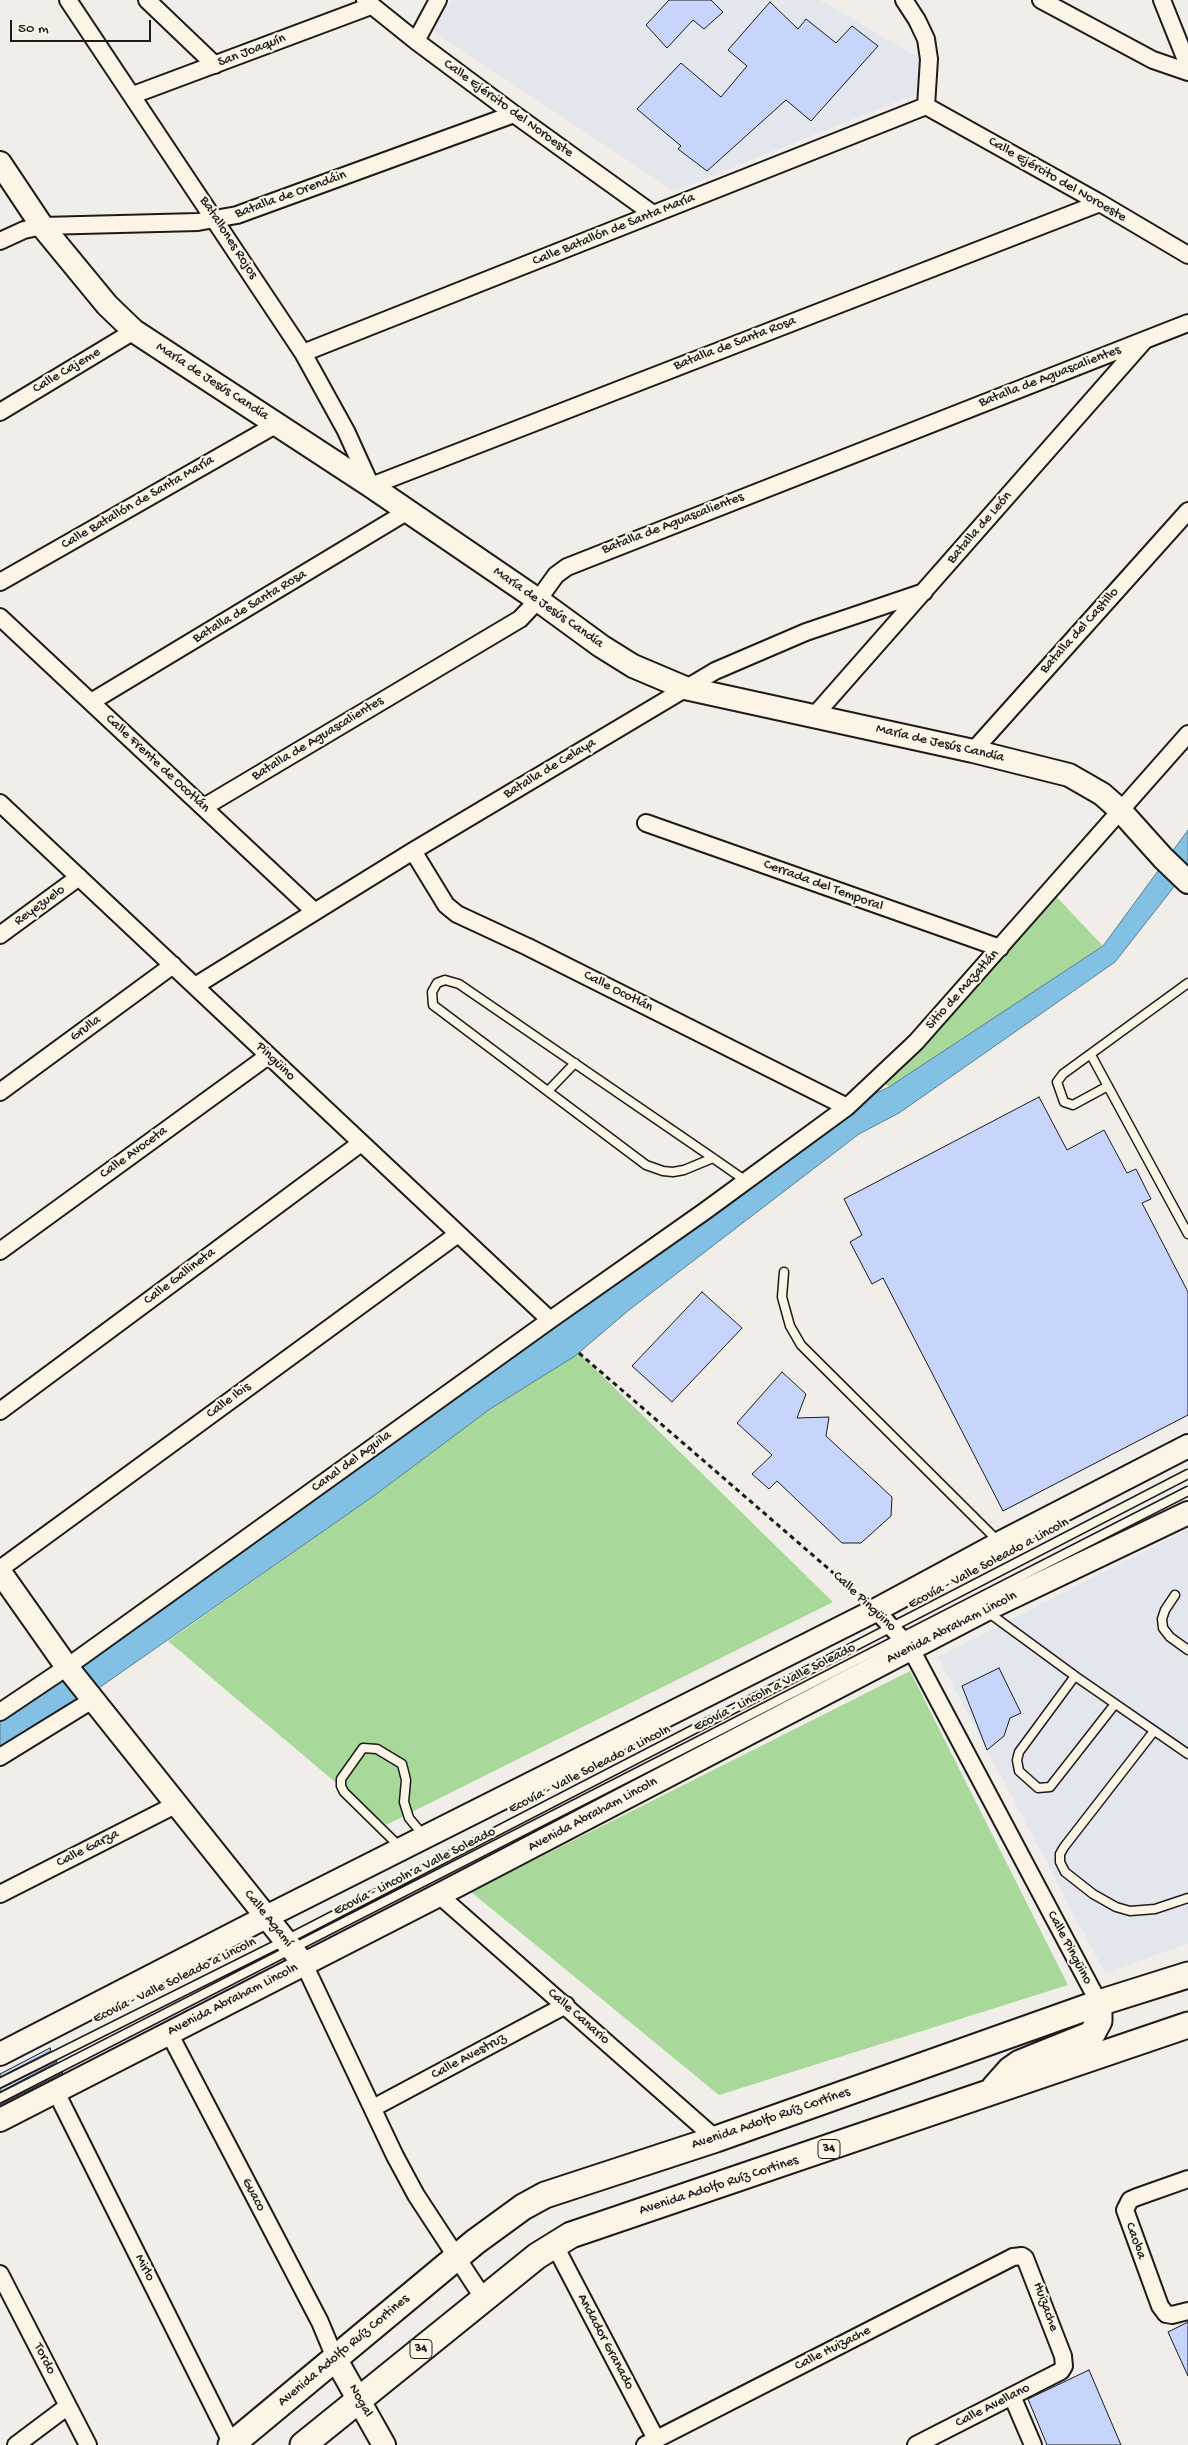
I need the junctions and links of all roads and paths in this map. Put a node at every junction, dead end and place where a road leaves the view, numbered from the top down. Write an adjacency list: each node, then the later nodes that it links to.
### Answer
1 (68, 0): 12 (street, Batallones Rojos)
2 (147, 0): 9 (street)
3 (438, 0): 8 (street)
4 (904, 0): 13 (street)
5 (1041, 0): 11 (street)
6 (1162, 0): 10 (street)
7 (368, 3): 8 (street, Calle Ejército del Noroeste); 9 (street, San Joaquín)
8 (416, 41): 14 (street, Calle Ejército del Noroeste)
9 (215, 65): 12 (street, San Joaquín)
10 (1188, 65)
11 (1188, 72)
12 (133, 95): 18 (street, Batallones Rojos)
13 (926, 106): 16 (street, Calle Ejército del Noroeste); 17 (street, Calle Batallón de Santa María)
14 (514, 114): 17 (street, Calle Ejército del Noroeste); 18 (street, Batalla de Orendáin)
15 (0, 163): 19 (main road, María de Jesús Candía)
16 (1100, 203): 21 (street, Calle Ejército del Noroeste); 28 (street, Batalla de Santa Rosa)
17 (653, 214): 25 (street, Calle Batallón de Santa María)
18 (216, 220): 19 (street, Batalla de Orendáin); 25 (street, Batallones Rojos)
19 (42, 226): 20 (street, Batalla de Orendáin); 23 (main road, María de Jesús Candía)
20 (0, 241)
21 (1188, 255)
22 (1188, 323): 24 (street, Batalla de Aguascalientes)
23 (134, 331): 26 (street, Calle Cajeme); 27 (main road, María de Jesús Candía)
24 (1146, 340): 32 (street, Batalla de León); 33 (street, Batalla de Aguascalientes)
25 (303, 353): 28 (street, Batallones Rojos)
26 (0, 412)
27 (277, 424): 28 (main road, María de Jesús Candía); 31 (street, Calle Batallón de Santa María)
28 (371, 486): 30 (main road, María de Jesús Candía)
29 (1188, 511): 39 (street, Batalla del Castillo)
30 (408, 512): 33 (main road, María de Jesús Candía); 36 (street, Batalla de Santa Rosa)
31 (0, 582)
32 (924, 592): 35 (street, Batalla de Celaya); 37 (street, Batalla de León)
33 (538, 600): 35 (main road, María de Jesús Candía); 41 (street, Batalla de Aguascalientes)
34 (0, 616): 36 (street, Calle Frente de Ocotlán)
35 (684, 688): 37 (main road, María de Jesús Candía); 44 (street, Batalla de Celaya)
36 (91, 702): 41 (street, Calle Frente de Ocotlán)
37 (814, 716): 39 (main road, María de Jesús Candía)
38 (1188, 734): 42 (street, Sitio de Mazatlán)
39 (973, 751): 42 (main road, María de Jesús Candía)
40 (0, 804): 45 (street, Pingüino)
41 (204, 807): 47 (street, Calle Frente de Ocotlán)
42 (1119, 809): 46 (main road, María de Jesús Candía); 49 (street, Sitio de Mazatlán)
43 (646, 823): 49 (street, Cerrada del Temporal)
44 (413, 850): 47 (street, Batalla de Celaya); 59 (street, Calle Ocotlán)
45 (79, 877): 48 (street, Reyezuelo); 50 (street, Pingüino)
46 (1186, 880)
47 (314, 911): 52 (street, Batalla de Celaya)
48 (0, 936)
49 (1000, 948): 59 (street, Sitio de Mazatlán)
50 (173, 965): 52 (street, Pingüino); 58 (street, Grulla)
51 (1188, 982): 53 (lane)
52 (194, 986): 54 (street, Pingüino)
53 (1091, 1055): 56 (lane); 56 (lane)
54 (268, 1056): 60 (street, Pingüino); 66 (street, Calle Avoceta)
55 (575, 1063): 57 (lane); 57 (lane); 61 (lane)
56 (1108, 1086): 65 (lane)
57 (548, 1091): 61 (lane)
58 (0, 1092)
59 (847, 1107): 62 (street, Sitio de Mazatlán)
60 (361, 1143): 64 (street, Pingüino); 70 (street, Calle Gallineta)
61 (713, 1158): 62 (lane)
62 (746, 1181): 63 (street, Sitio de Mazatlán)
63 (705, 1211): 68 (street, Canal del Aguila)
64 (458, 1234): 68 (street, Pingüino); 76 (street, Calle Ibis)
65 (1188, 1234)
66 (0, 1251)
67 (784, 1272): 75 (lane)
68 (550, 1320): 82 (street, Canal del Aguila)
69 (579, 1353): 78 (path, Calle Pingüino)
70 (0, 1411)
71 (1188, 1446): 75 (main road)
72 (1188, 1474): 80 (lane, Ecovía - Valle Soleado a Lincoln)
73 (1188, 1491): 80 (lane, Ecovía - Lincoln a Valle Soleado)
74 (1188, 1513): 79 (main road, Avenida Abraham Lincoln)
75 (1000, 1543): 78 (main road)
76 (0, 1570): 82 (main road, Calle Agamí)
77 (1175, 1595): 81 (lane)
78 (876, 1610): 80 (street, Calle Pingüino); 91 (main road)
79 (985, 1610): 80 (main road, Avenida Abraham Lincoln); 83 (lane)
80 (902, 1638): 94 (main road, Avenida Abraham Lincoln); 97 (lane, Ecovía - Lincoln a Valle Soleado); 97 (lane, Ecovía - Valle Soleado a Lincoln); 99 (street, Calle Pingüino)
81 (1188, 1650)
82 (71, 1671): 84 (main road, Calle Agamí); 86 (street, Canal del Aguila)
83 (1075, 1676): 85 (lane); 85 (lane)
84 (92, 1696): 89 (street); 90 (main road, Calle Agamí)
85 (1115, 1704): 87 (lane)
86 (0, 1712)
87 (1154, 1731): 88 (lane); 95 (lane)
88 (1188, 1754)
89 (0, 1757)
90 (177, 1804): 93 (street, Calle Garza); 96 (main road, Calle Agamí)
91 (425, 1838): 92 (main road); 92 (lane)
92 (402, 1849): 96 (main road)
93 (0, 1894)
94 (439, 1895): 97 (main road, Avenida Abraham Lincoln); 100 (street, Calle Canario)
95 (1188, 1898)
96 (266, 1917): 97 (main road, Calle Agamí); 103 (main road)
97 (294, 1951): 102 (main road, Avenida Abraham Lincoln); 104 (lane, Ecovía - Valle Soleado a Lincoln); 107 (lane, Ecovía - Lincoln a Valle Soleado); 108 (street, Calle Agamí)
98 (1188, 1974): 99 (main road)
99 (1099, 2003): 106 (main road); 110 (main road, Avenida Adolfo Ruíz Cortínes)
100 (566, 2006): 108 (street, Calle Avestruz); 110 (street, Calle Canario)
101 (1188, 2025): 106 (main road, Avenida Adolfo Ruíz Cortines / 34)
102 (169, 2034): 105 (main road, Avenida Abraham Lincoln); 118 (street, Guaco)
103 (0, 2054)
104 (0, 2083)
105 (56, 2092): 109 (main road, Avenida Abraham Lincoln); 126 (street, Mirlo)
106 (991, 2092): 112 (main road, Avenida Adolfo Ruíz Cortines / 34)
107 (0, 2098)
108 (373, 2108): 114 (street, Calle Agamí)
109 (0, 2120)
110 (716, 2139): 114 (main road, Avenida Adolfo Ruíz Cortínes)
111 (1188, 2179): 117 (street, Caoba)
112 (554, 2244): 116 (main road, Avenida Adolfo Ruíz Cortines / 34); 123 (street, Andador Granado)
113 (1022, 2256): 119 (street, Huizache); 123 (street, Calle Huizache)
114 (456, 2258): 116 (street, Calle Agamí); 118 (main road, Avenida Adolfo Ruíz Cortines)
115 (0, 2275): 122 (street, Tordo)
116 (484, 2299): 121 (main road, Avenida Adolfo Ruíz Cortines / 34)
117 (1188, 2311)
118 (335, 2358): 121 (main road, Nogal); 126 (main road, Avenida Adolfo Ruíz Cortines)
119 (1064, 2362): 120 (street, Calle Avellano)
120 (1012, 2396): 129 (street, Calle Avellano); 130 (street)
121 (359, 2399): 127 (main road, Avenida Adolfo Ruíz Cortines / 34); 128 (main road, Nogal)
122 (68, 2406): 124 (street); 125 (street, Tordo)
123 (650, 2442)
124 (16, 2445)
125 (88, 2445)
126 (232, 2445)
127 (304, 2445)
128 (384, 2445)
129 (916, 2445)
130 (1034, 2445)

